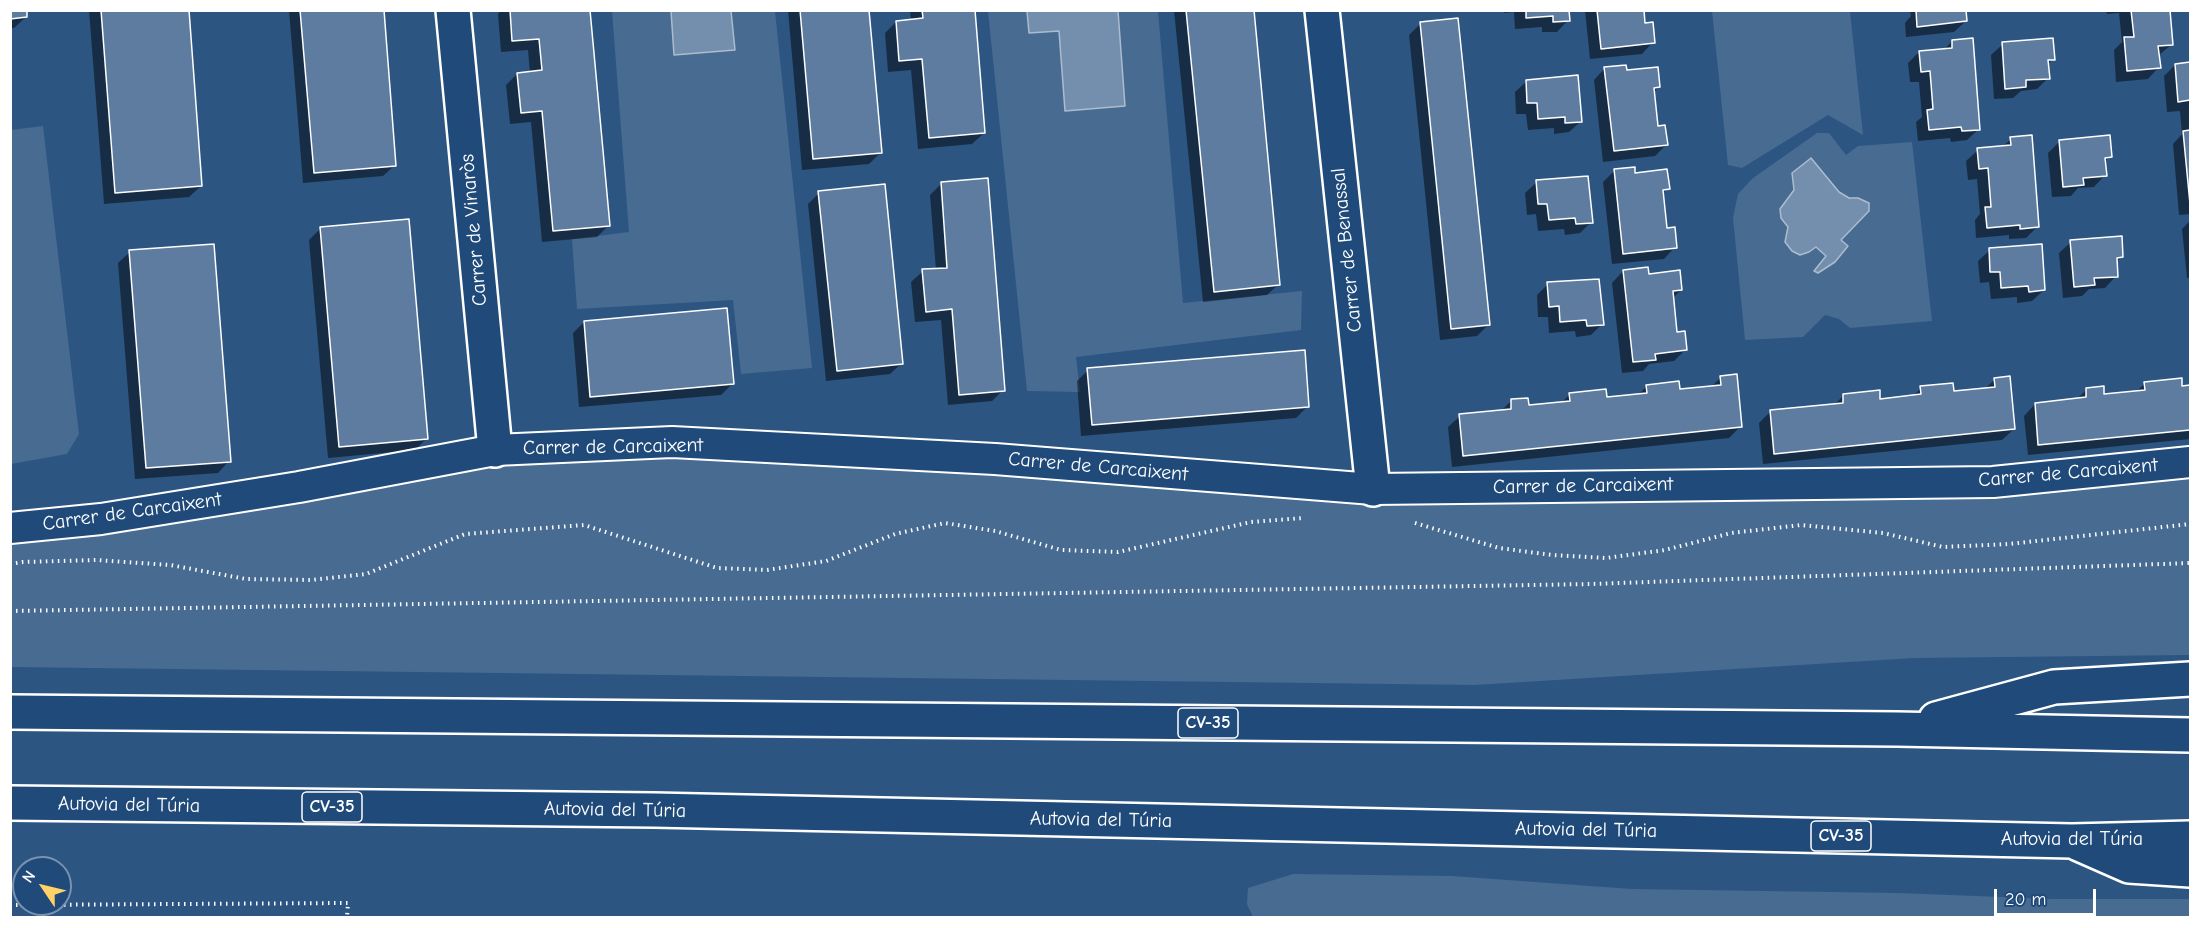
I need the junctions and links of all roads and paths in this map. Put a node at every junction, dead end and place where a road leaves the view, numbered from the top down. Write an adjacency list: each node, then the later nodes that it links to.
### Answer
1 (453, 10): 3 (main road, Carrer de Vinaròs)
2 (1322, 10): 5 (main road, Carrer de Benassal)
3 (495, 450): 5 (street, Carrer de Carcaixent); 9 (street, Carrer de Carcaixent)
4 (2190, 462): 5 (street, Carrer de Carcaixent)
5 (1372, 489)
6 (1305, 518): 11 (path)
7 (1406, 522): 8 (path)
8 (2190, 524)
9 (10, 528)
10 (2190, 563): 12 (path)
11 (10, 564)
12 (10, 611)
13 (2190, 679): 15 (main road)
14 (10, 712): 15 (main road, CV-35)
15 (1897, 729): 16 (main road, CV-35)
16 (2190, 735)
17 (10, 803): 19 (main road, Autovia del Túria / CV-35)
18 (2190, 838): 19 (main road, Autovia del Túria / CV-35)
19 (2072, 841): 20 (main road)
20 (2190, 870)
21 (10, 905): 22 (path)
22 (347, 918)

